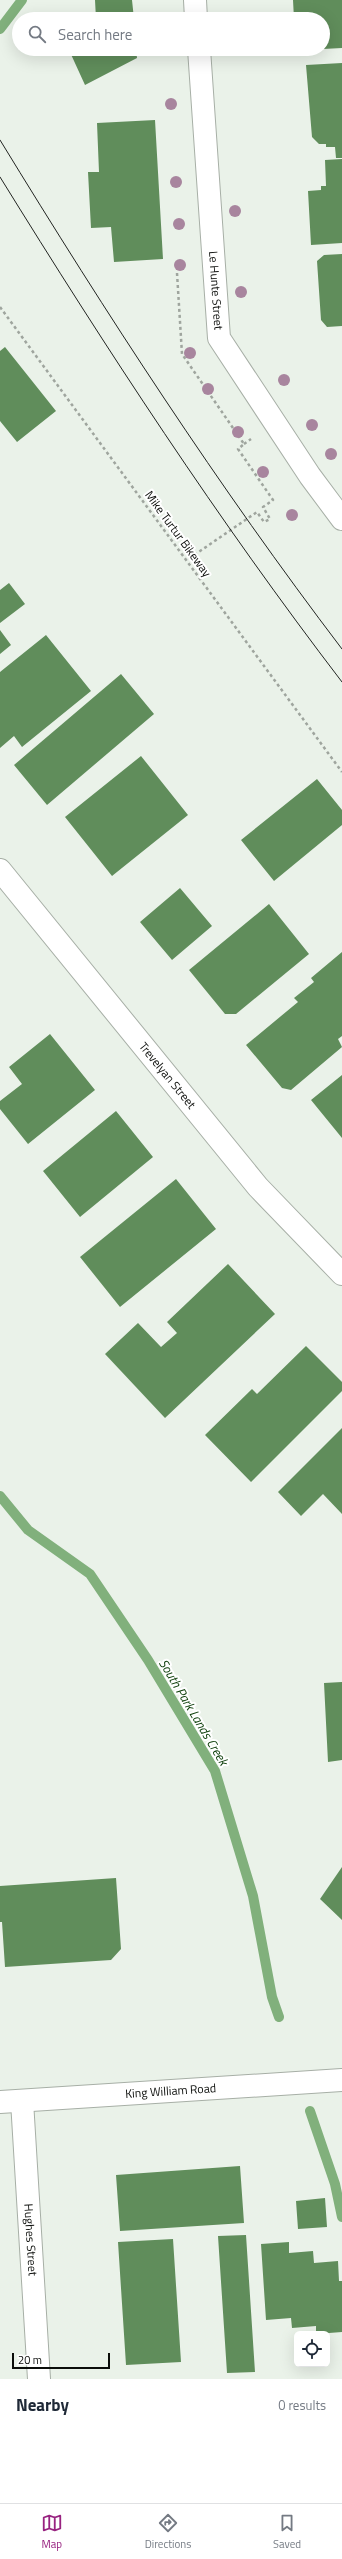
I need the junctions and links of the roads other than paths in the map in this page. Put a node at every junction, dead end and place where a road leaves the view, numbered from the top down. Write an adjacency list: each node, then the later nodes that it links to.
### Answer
1 (195, 0): 2 (street)
2 (196, 12)
3 (199, 56): 4 (street, Le Hunte Street)
4 (342, 518)
5 (0, 870): 6 (street, Trevelyan Street)
6 (342, 1274)
7 (342, 2080): 8 (street, King William Road)
8 (22, 2101): 9 (street, King William Road); 10 (street, Hughes Street)
9 (0, 2102)
10 (39, 2379)

